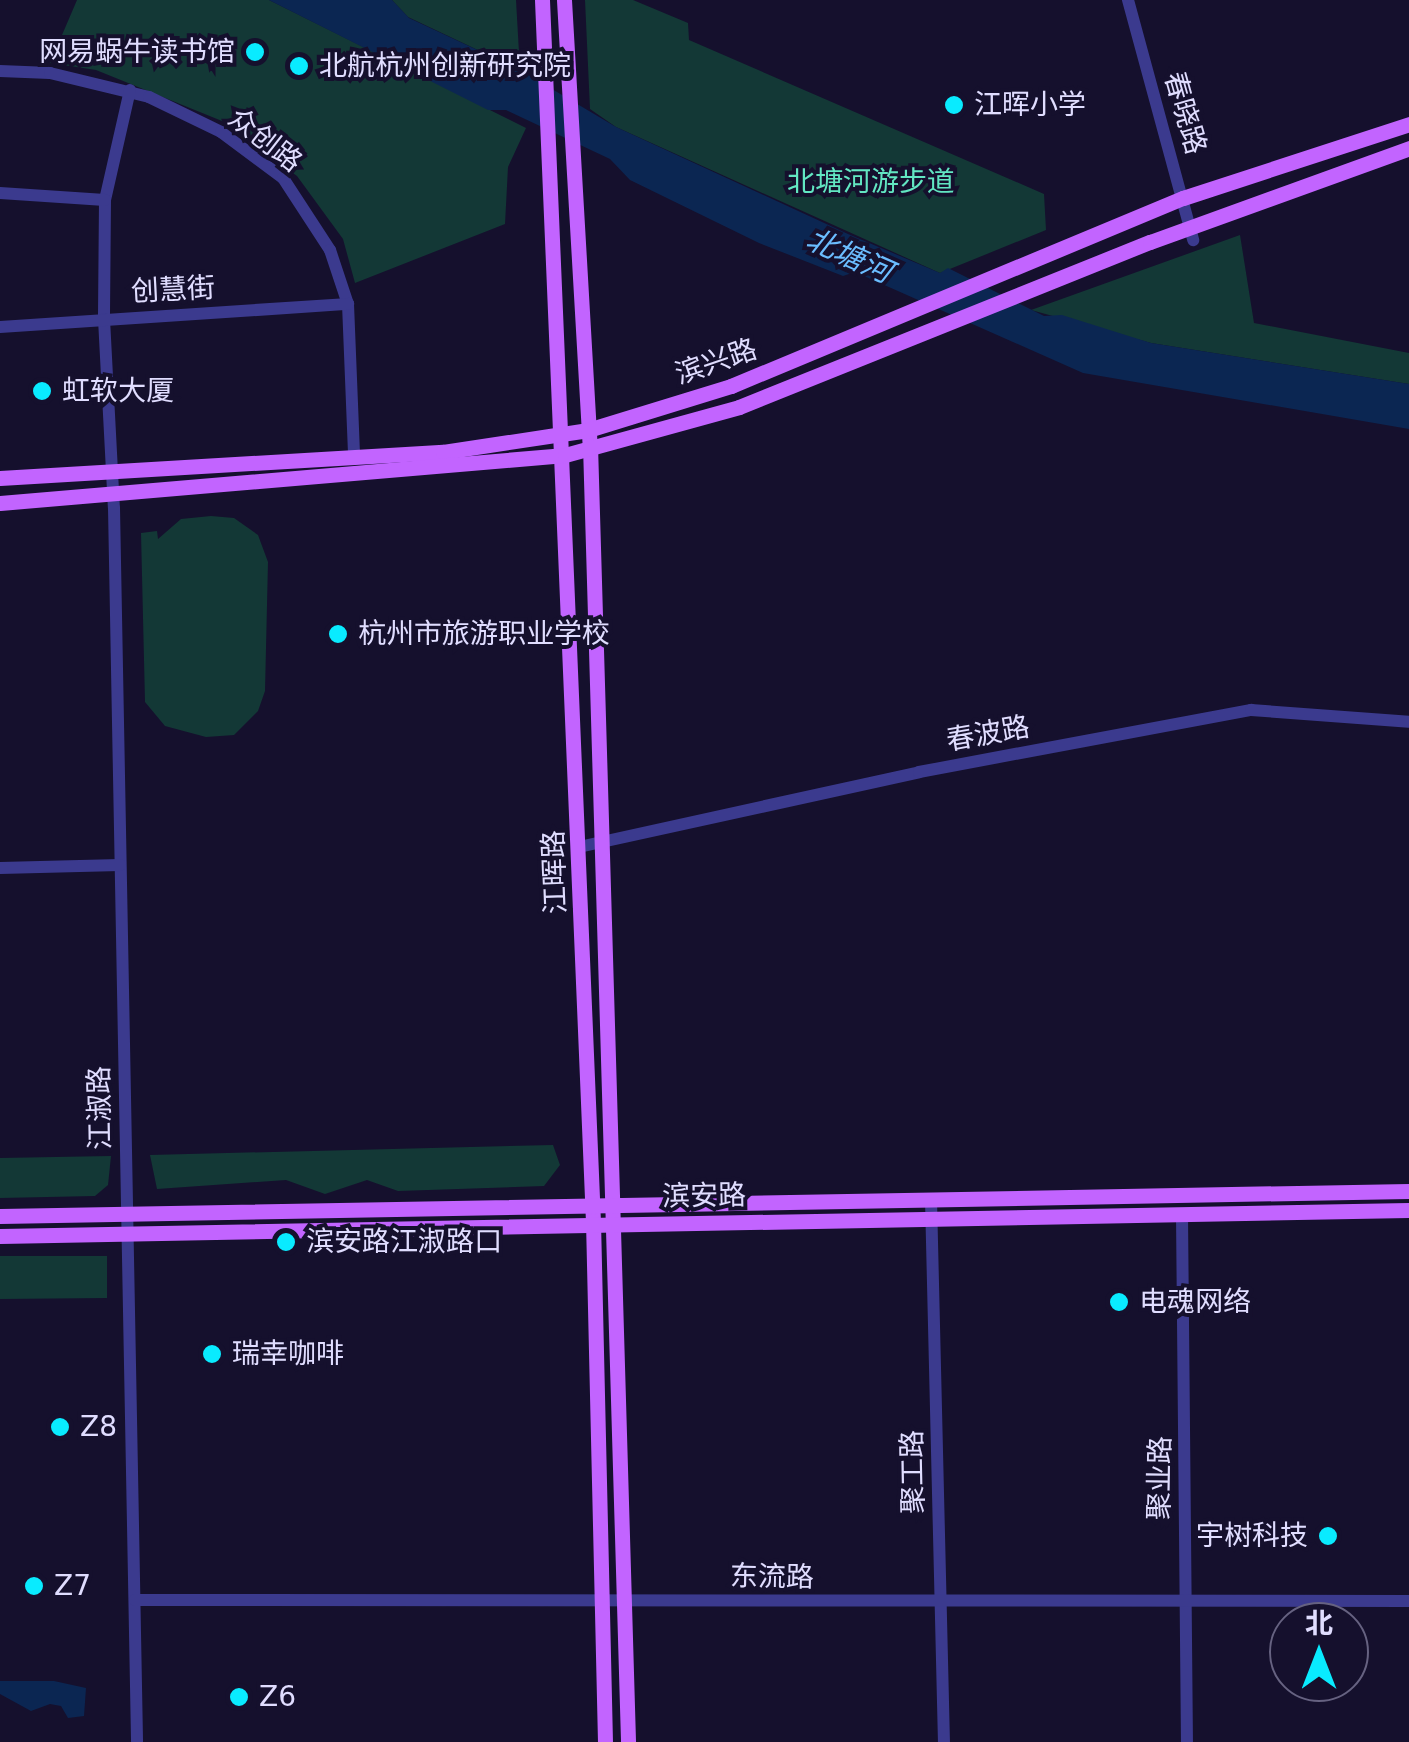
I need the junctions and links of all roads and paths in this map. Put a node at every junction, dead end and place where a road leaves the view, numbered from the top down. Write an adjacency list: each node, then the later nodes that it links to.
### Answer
1 (542, 0): 15 (main road, 江晖路)
2 (564, 0): 16 (main road, 江晖路)
3 (1128, 0): 9 (street, 春晓路)
4 (0, 71): 5 (street, 众创路)
5 (130, 90): 10 (street, 江淑路); 12 (street, 众创路)
6 (1409, 124): 9 (main road, 滨兴路)
7 (1409, 148): 11 (main road, 滨兴路)
8 (0, 194): 10 (street)
9 (1183, 198): 11 (street, 春晓路); 16 (main road, 滨兴路)
10 (105, 200): 13 (street, 江淑路)
11 (1191, 234): 16 (main road, 滨兴路)
12 (348, 304): 13 (street, 创慧街); 18 (street, 众创路)
13 (104, 319): 14 (street, 创慧街); 19 (street, 江淑路)
14 (0, 327)
15 (562, 434): 16 (main road, 滨兴路); 17 (main road, 江晖路); 18 (main road, 滨兴路)
16 (589, 438): 17 (main road, 滨兴路); 24 (main road, 江晖路)
17 (565, 455): 21 (main road, 滨兴路); 25 (main road, 江晖路)
18 (354, 456): 19 (main road, 滨兴路)
19 (110, 473): 20 (main road, 滨兴路); 21 (street, 江淑路)
20 (0, 478)
21 (112, 495): 22 (main road, 滨兴路); 26 (street, 江淑路)
22 (0, 502)
23 (1409, 722): 24 (street, 春波路)
24 (600, 845): 25 (street, 春波路); 33 (main road, 江晖路)
25 (579, 846): 30 (main road, 江晖路)
26 (120, 865): 27 (street); 32 (street, 江淑路)
27 (0, 868)
28 (1409, 1191): 29 (main road, 滨安路)
29 (931, 1200): 33 (main road, 滨安路); 36 (street, 聚工路)
30 (592, 1203): 32 (main road, 滨安路); 33 (main road, 滨安路); 37 (main road, 江晖路)
31 (1409, 1210): 34 (main road, 滨安路)
32 (126, 1214): 35 (main road, 滨安路); 38 (street, 江淑路)
33 (612, 1214): 36 (main road, 滨安路); 37 (main road, 滨安路); 42 (main road, 江晖路)
34 (1182, 1215): 36 (main road, 滨安路); 44 (street, 聚业路)
35 (0, 1216)
36 (932, 1218): 45 (street, 聚工路)
37 (593, 1220): 38 (main road, 滨安路); 41 (main road, 江晖路)
38 (129, 1234): 39 (main road, 滨安路); 40 (street, 江淑路)
39 (0, 1236)
40 (135, 1600): 41 (street, 东流路); 46 (street, 江淑路)
41 (602, 1600): 42 (street, 东流路); 47 (main road, 江晖路)
42 (622, 1601): 45 (street, 东流路); 48 (main road, 江晖路)
43 (1409, 1601): 44 (street, 东流路)
44 (1184, 1603): 45 (street, 东流路); 50 (street, 聚业路)
45 (942, 1604): 49 (street, 聚工路)
46 (137, 1742)
47 (605, 1742)
48 (628, 1742)
49 (944, 1742)
50 (1187, 1742)

